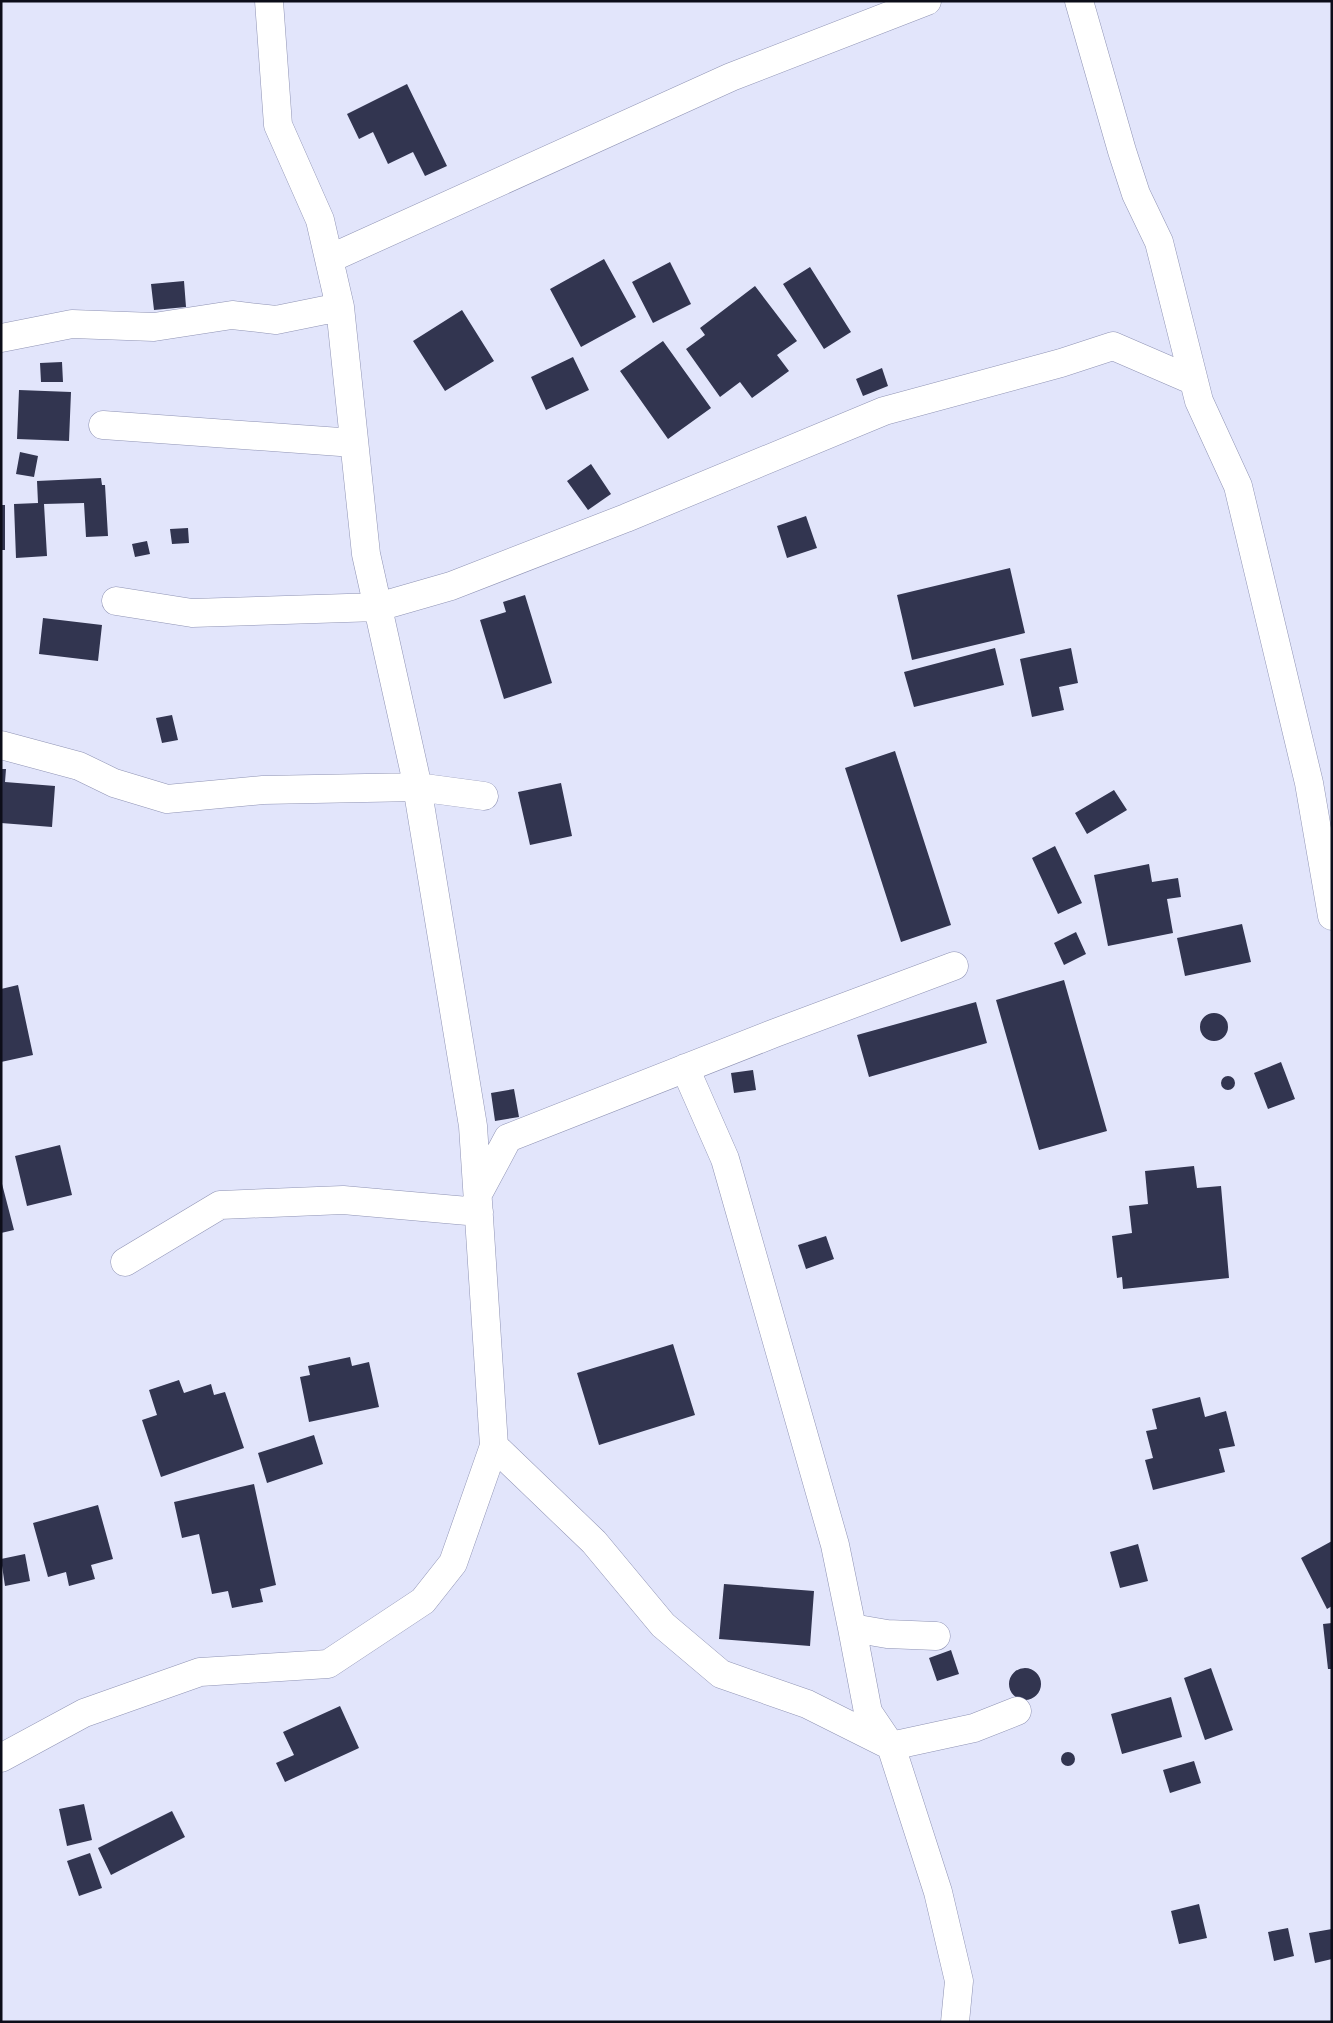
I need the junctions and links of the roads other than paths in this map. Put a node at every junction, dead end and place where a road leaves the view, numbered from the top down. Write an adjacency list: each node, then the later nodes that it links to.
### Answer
1 (270, 1): 4 (street)
2 (927, 1): 4 (street)
3 (1079, 1): 7 (street)
4 (329, 259): 5 (street)
5 (340, 307): 6 (street); 9 (street)
6 (1, 338)
7 (1194, 381): 11 (street); 15 (street)
8 (103, 425): 9 (street)
9 (354, 443): 11 (street)
10 (116, 601): 11 (street)
11 (378, 607): 13 (street)
12 (1, 745): 13 (street)
13 (417, 787): 14 (street); 18 (street)
14 (484, 796)
15 (1332, 916)
16 (954, 966): 17 (street)
17 (685, 1068): 18 (street); 21 (street)
18 (478, 1203): 19 (street); 20 (street)
19 (124, 1262)
20 (494, 1446): 24 (street); 25 (street)
21 (852, 1628): 22 (street); 24 (street)
22 (936, 1636)
23 (1017, 1712): 24 (street)
24 (891, 1746): 26 (street)
25 (1, 1758)
26 (955, 2022)

